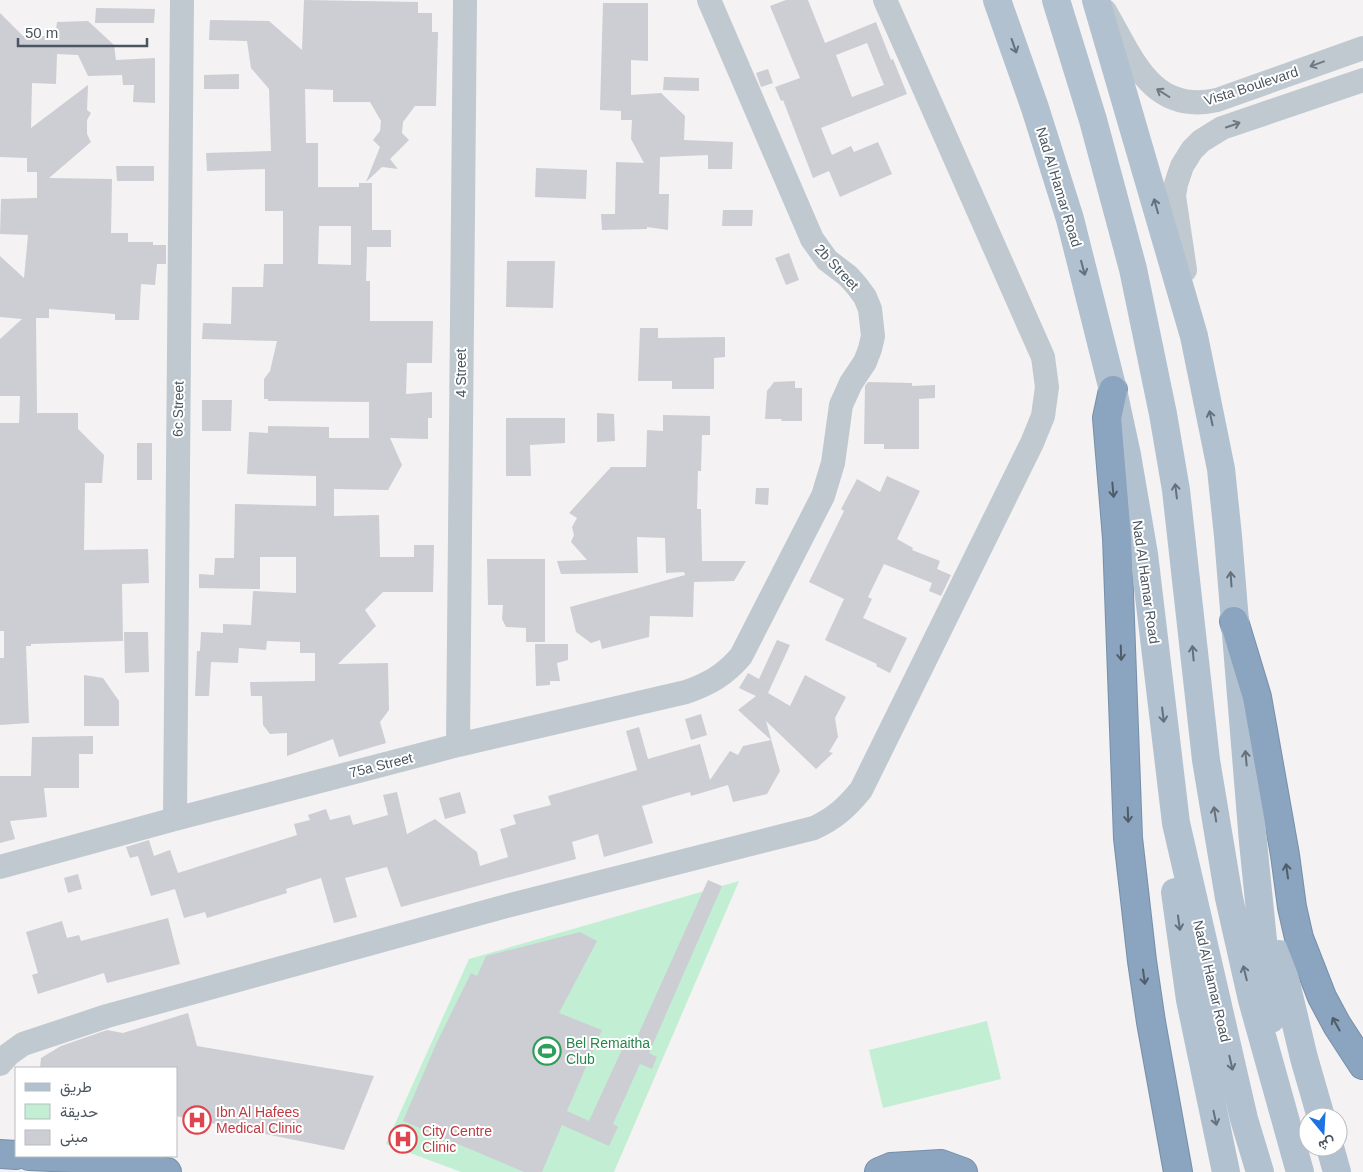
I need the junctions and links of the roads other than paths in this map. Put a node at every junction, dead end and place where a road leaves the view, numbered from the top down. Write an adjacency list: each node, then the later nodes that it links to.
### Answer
1 (182, 0): 16 (street, 6c Street)
2 (464, 0): 15 (street, 4 Street)
3 (709, 0): 14 (street, 2b Street)
4 (885, 0): 20 (street)
5 (997, 0): 12 (main road, Nad Al Hamar Road, one-way to 12)
6 (1056, 0): 22 (main road, one-way to 6)
7 (1097, 0): 8 (street, Vista Boulevard, one-way to 7); 11 (main road, one-way to 7)
8 (1363, 48)
9 (1363, 52): 10 (street)
10 (1360, 81): 11 (street, one-way to 10)
11 (1194, 336): 13 (main road, one-way to 11)
12 (1113, 390): 17 (main road, Nad Al Hamar Road, one-way to 17); 31 (highway, one-way to 31)
13 (1234, 621): 18 (main road, one-way to 13); 21 (highway, one-way to 13)
14 (748, 645): 15 (street, 75a Street)
15 (458, 745): 16 (street, 75a Street)
16 (174, 818): 19 (street, 75a Street)
17 (1176, 823): 32 (main road, one-way to 32); 33 (main road, Nad Al Hamar Road, one-way to 33)
18 (1253, 842): 22 (main road); 23 (main road)
19 (0, 867)
20 (0, 1064)
21 (1363, 1065)
22 (1280, 1104): 34 (main road)
23 (1318, 1107)
24 (0, 1154): 25 (highway)
25 (15, 1155)
26 (46, 1157): 28 (highway)
27 (1333, 1157): 35 (main road)
28 (167, 1172)
29 (879, 1172): 30 (highway)
30 (963, 1172)
31 (1178, 1172)
32 (1226, 1172)
33 (1260, 1172)
34 (1300, 1172)
35 (1337, 1172)

